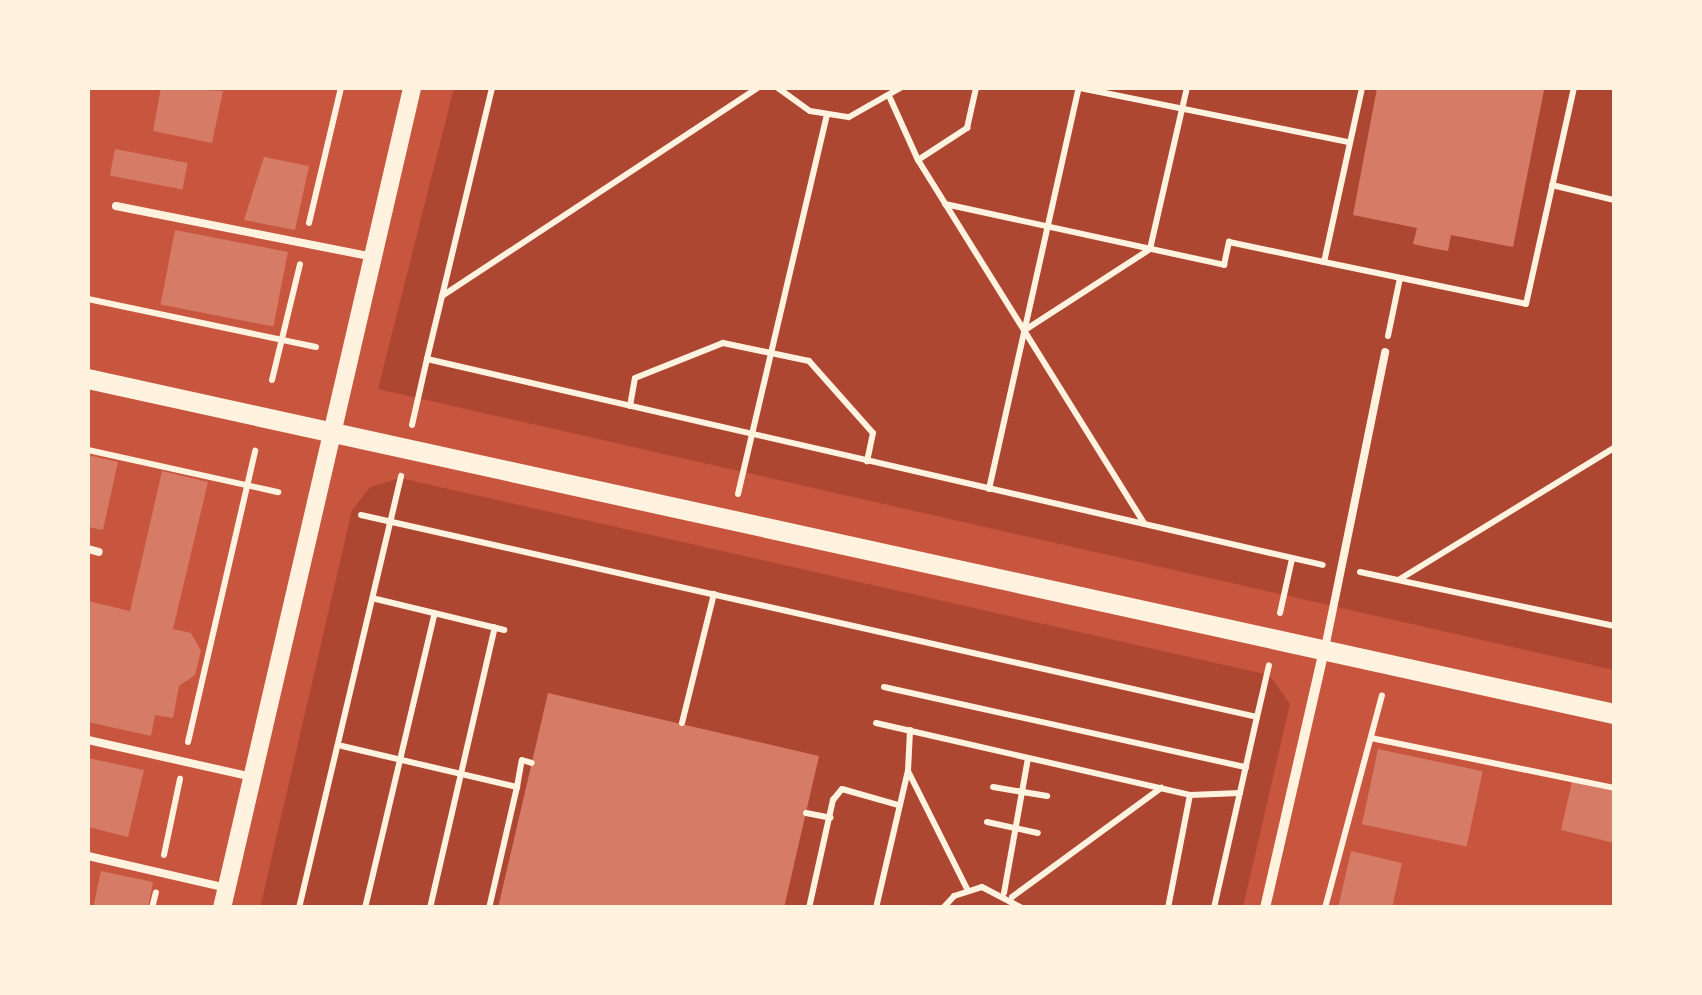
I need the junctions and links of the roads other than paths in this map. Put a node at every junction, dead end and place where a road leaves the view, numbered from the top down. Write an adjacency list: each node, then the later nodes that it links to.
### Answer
1 (412, 88): 3 (street)
2 (116, 206): 3 (lane)
3 (373, 258): 6 (street)
4 (1385, 352): 9 (lane)
5 (88, 379): 6 (main road)
6 (332, 432): 9 (main road); 12 (street)
7 (88, 549): 8 (lane)
8 (99, 552)
9 (1325, 648): 10 (main road); 16 (street)
10 (1614, 714)
11 (88, 740): 12 (lane)
12 (252, 777): 14 (street)
13 (88, 856): 14 (lane)
14 (227, 888): 15 (street)
15 (222, 908)
16 (1264, 908)

